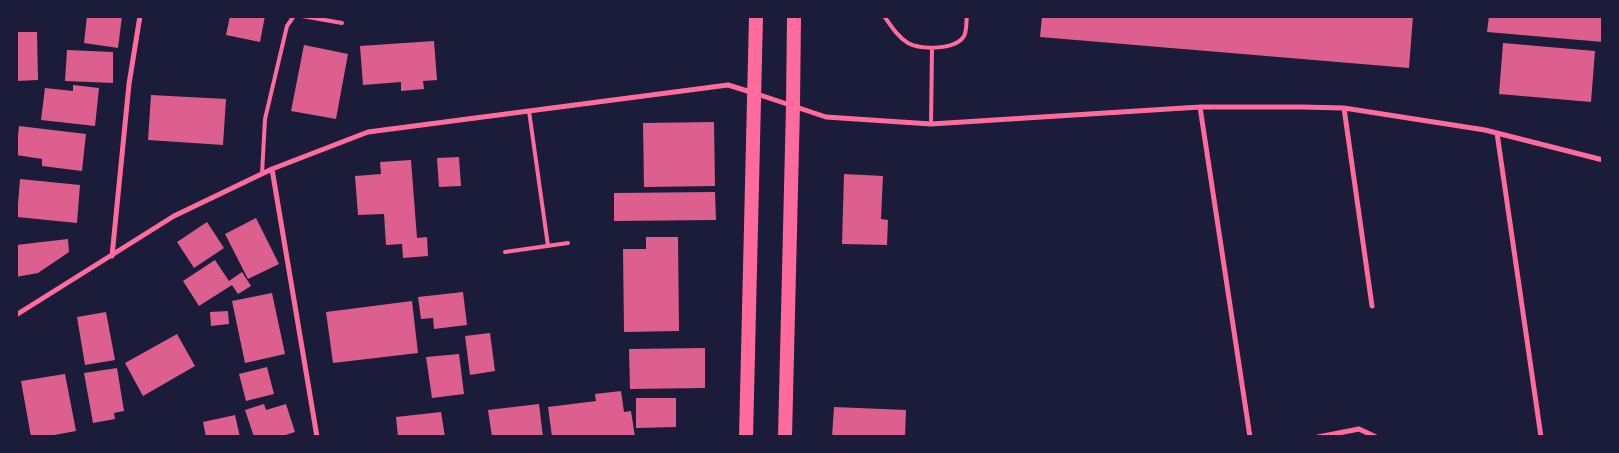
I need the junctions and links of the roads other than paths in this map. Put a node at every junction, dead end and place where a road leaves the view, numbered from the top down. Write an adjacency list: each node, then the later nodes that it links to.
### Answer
1 (140, 16): 23 (street)
2 (294, 16): 19 (lane)
3 (302, 16): 8 (lane)
4 (756, 16): 10 (highway)
5 (794, 16): 11 (highway)
6 (884, 16): 9 (lane)
7 (967, 16): 9 (lane)
8 (342, 24)
9 (932, 48): 15 (lane)
10 (754, 93): 11 (street); 14 (street); 27 (highway)
11 (793, 106): 15 (street); 28 (highway)
12 (1200, 108): 13 (street); 15 (street); 29 (street)
13 (1344, 108): 16 (street); 24 (street)
14 (529, 111): 18 (street); 21 (lane)
15 (931, 124)
16 (1497, 133): 17 (street); 32 (street)
17 (1603, 160)
18 (272, 169): 19 (street); 26 (street)
19 (262, 174): 23 (street)
20 (568, 243): 21 (lane)
21 (548, 246): 22 (lane)
22 (505, 252)
23 (112, 256): 25 (street)
24 (1372, 306)
25 (16, 315)
26 (317, 437)
27 (746, 437)
28 (785, 437)
29 (1250, 437)
30 (1318, 437): 31 (street)
31 (1376, 437)
32 (1541, 437)

